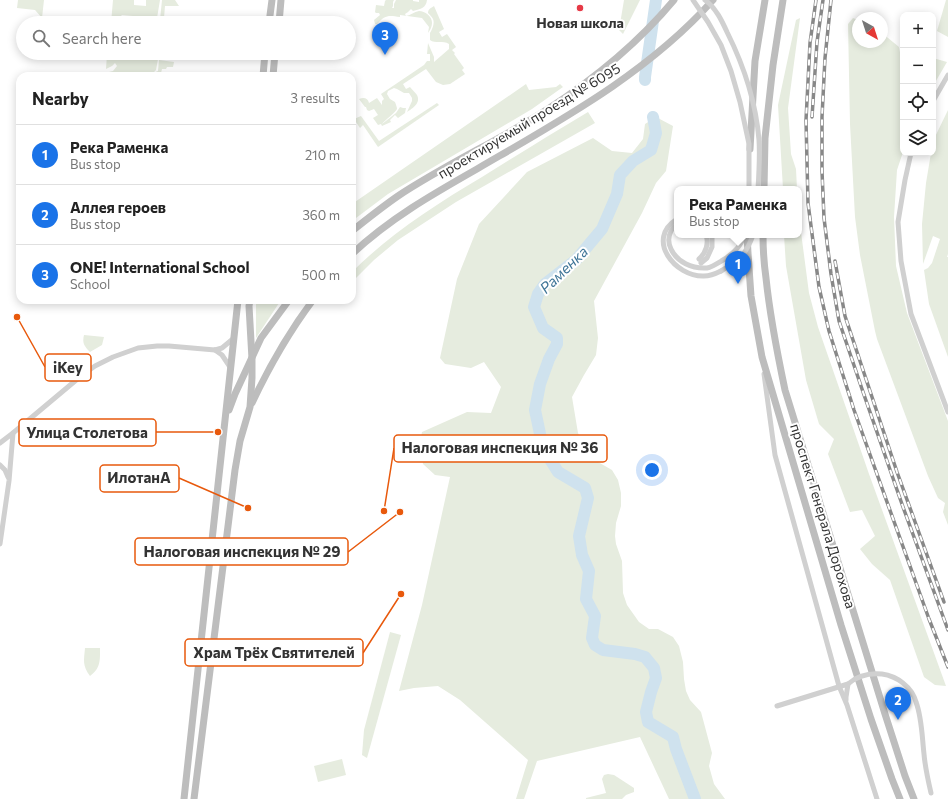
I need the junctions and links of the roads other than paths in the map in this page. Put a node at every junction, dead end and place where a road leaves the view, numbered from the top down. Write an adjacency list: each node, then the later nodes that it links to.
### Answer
1 (272, 0): 9 (main road)
2 (281, 0): 10 (main road)
3 (674, 0): 24 (main road, проектируемый проезд № 6095)
4 (693, 0): 8 (street, bridge)
5 (765, 0): 19 (main road)
6 (783, 0): 21 (main road)
7 (709, 1): 8 (main road, проектируемый проезд № 6095, bridge); 20 (street, bridge)
8 (701, 13): 18 (street, bridge); 31 (main road, проектируемый проезд № 6095)
9 (270, 16)
10 (280, 16)
11 (265, 60): 13 (main road)
12 (274, 60): 14 (main road)
13 (264, 72)
14 (273, 72)
15 (948, 75): 16 (street)
16 (936, 96)
17 (910, 156): 42 (street)
18 (748, 186)
19 (748, 186)
20 (758, 186)
21 (764, 186)
22 (674, 221): 29 (street, bridge)
23 (674, 226): 27 (street)
24 (356, 228)
25 (708, 238): 26 (street)
26 (712, 238)
27 (744, 238)
28 (746, 238): 38 (main road, проспект Генерала Дорохова)
29 (752, 238)
30 (763, 238): 59 (main road, проспект Генерала Дорохова)
31 (356, 251)
32 (238, 304): 36 (main road)
33 (249, 304): 39 (main road)
34 (286, 304): 39 (main road)
35 (310, 304): 41 (main road)
36 (234, 338): 37 (street); 40 (main road)
37 (215, 350): 40 (street); 44 (street)
38 (762, 358): 52 (street); 58 (main road, проспект Генерала Дорохова)
39 (252, 359): 41 (main road); 43 (main road)
40 (230, 368): 43 (main road)
41 (250, 407): 50 (main road)
42 (948, 412)
43 (225, 421): 49 (main road)
44 (13, 433): 45 (street); 47 (street)
45 (0, 443)
46 (0, 465): 47 (street)
47 (9, 478): 48 (street)
48 (0, 544)
49 (206, 594): 50 (main road); 55 (main road)
50 (219, 596): 56 (main road)
51 (848, 684): 52 (street); 53 (street); 60 (street, bridge)
52 (839, 686): 53 (street); 54 (street)
53 (847, 705): 57 (street)
54 (777, 706)
55 (184, 799)
56 (194, 799)
57 (877, 799)
58 (900, 799)
59 (914, 799)
60 (933, 799)

